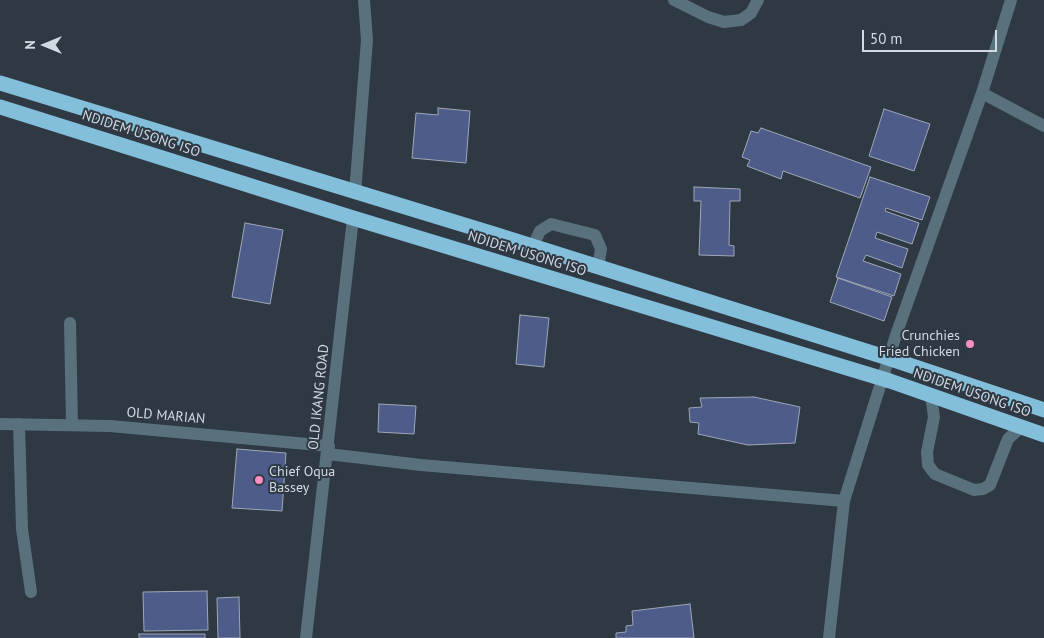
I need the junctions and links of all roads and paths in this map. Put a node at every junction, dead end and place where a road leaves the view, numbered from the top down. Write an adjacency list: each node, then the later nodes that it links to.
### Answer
1 (364, 0): 9 (street)
2 (674, 0): 3 (street)
3 (758, 0)
4 (1011, 0): 6 (street)
5 (0, 83): 9 (highway, NDIDEM USONG ISO)
6 (982, 93): 8 (street); 14 (street)
7 (0, 107): 10 (highway, NDIDEM USONG ISO)
8 (1044, 126)
9 (355, 193): 11 (highway, NDIDEM USONG ISO)
10 (353, 218): 15 (highway, NDIDEM USONG ISO); 23 (street, OLD IKANG ROAD)
11 (533, 246): 12 (highway, NDIDEM USONG ISO); 12 (street)
12 (598, 267): 14 (highway, NDIDEM USONG ISO)
13 (70, 323): 20 (street)
14 (888, 358): 15 (street); 17 (highway, NDIDEM USONG ISO)
15 (882, 379): 16 (highway, NDIDEM USONG ISO); 24 (street)
16 (931, 396): 21 (highway, NDIDEM USONG ISO); 21 (street)
17 (1044, 410)
18 (0, 424): 19 (street, OLD MARIAN)
19 (19, 424): 20 (street, OLD MARIAN); 25 (street)
20 (72, 425): 23 (street, OLD MARIAN)
21 (1021, 427): 22 (highway, NDIDEM USONG ISO)
22 (1044, 435)
23 (328, 450): 24 (street, OLD MARIAN); 26 (street, OLD IKANG ROAD)
24 (844, 501): 27 (street)
25 (31, 592)
26 (306, 638)
27 (829, 638)

